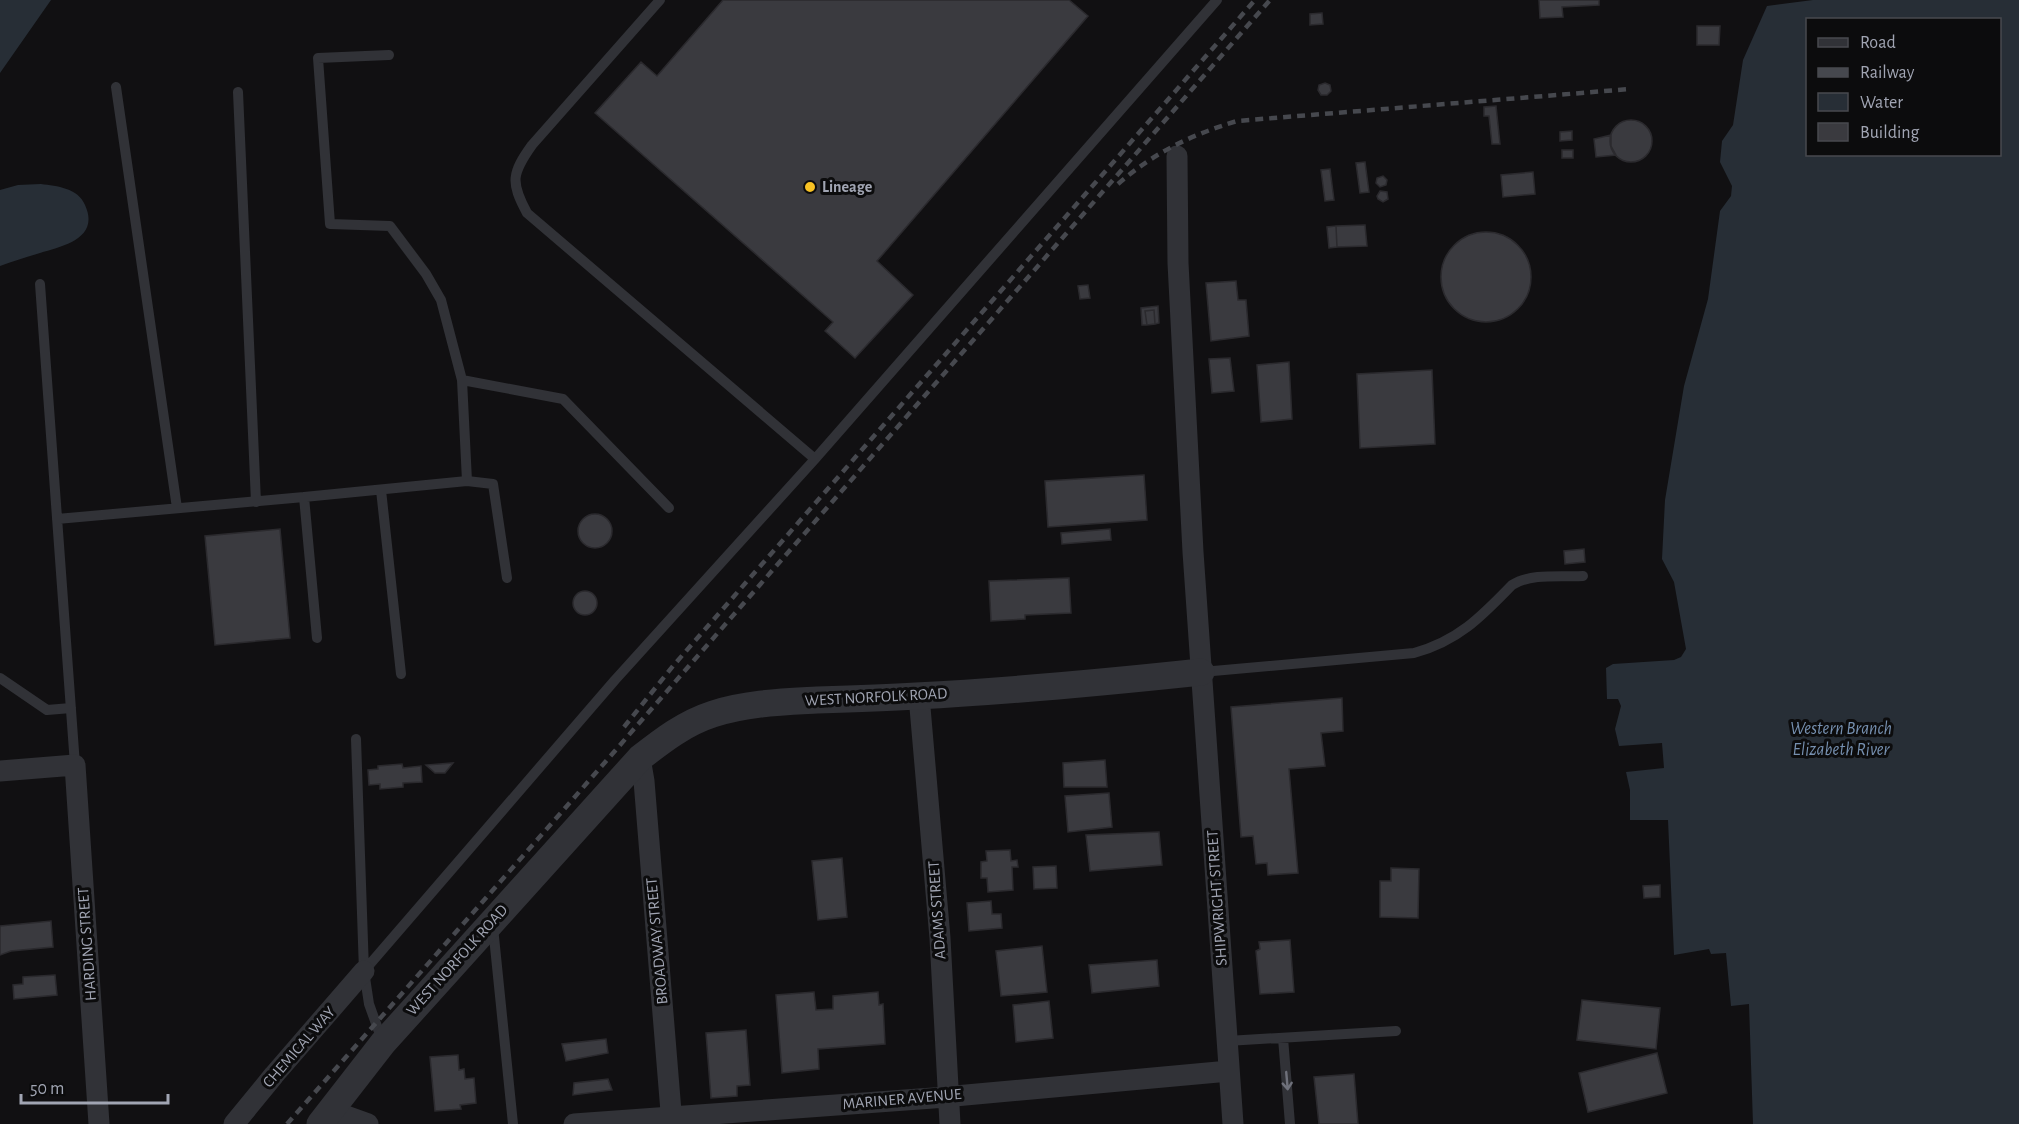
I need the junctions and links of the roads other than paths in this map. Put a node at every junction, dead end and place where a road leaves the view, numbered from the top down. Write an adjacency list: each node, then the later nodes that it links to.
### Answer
1 (660, 0): 9 (lane)
2 (1217, 0): 9 (lane)
3 (388, 55): 8 (lane)
4 (116, 87): 14 (lane)
5 (238, 92): 13 (lane)
6 (1177, 156): 20 (street, SHIPWRIGHT STREET)
7 (40, 284): 16 (lane)
8 (462, 380): 10 (lane); 15 (lane)
9 (815, 459): 30 (lane)
10 (467, 481): 11 (lane); 18 (lane)
11 (381, 490): 12 (lane); 21 (lane)
12 (304, 497): 13 (lane); 19 (lane)
13 (255, 501): 14 (lane)
14 (177, 508): 16 (lane)
15 (669, 508)
16 (57, 519): 24 (lane)
17 (1583, 576): 20 (lane, WEST NORFOLK ROAD)
18 (507, 578)
19 (317, 638)
20 (1201, 672): 23 (street, WEST NORFOLK ROAD); 33 (street, SHIPWRIGHT STREET)
21 (401, 674)
22 (0, 678): 24 (lane)
23 (919, 696): 26 (street, WEST NORFOLK ROAD); 36 (street, ADAMS STREET)
24 (71, 708): 27 (lane)
25 (356, 739): 30 (lane)
26 (640, 758): 29 (street, WEST NORFOLK ROAD); 38 (street, BROADWAY STREET)
27 (75, 765): 28 (street); 39 (street, HARDING STREET)
28 (0, 771)
29 (492, 921): 34 (street, WEST NORFOLK ROAD); 42 (lane)
30 (364, 971): 34 (lane); 40 (street, CHEMICAL WAY)
31 (1396, 1031): 32 (lane)
32 (1283, 1038): 33 (lane); 46 (lane, one-way to 46)
33 (1227, 1041): 35 (street, SHIPWRIGHT STREET)
34 (383, 1043): 37 (street, WEST NORFOLK ROAD)
35 (1229, 1071): 36 (street, MARINER AVENUE); 45 (street, SHIPWRIGHT STREET)
36 (947, 1096): 38 (street, MARINER AVENUE); 44 (street, ADAMS STREET)
37 (322, 1120): 41 (street)
38 (672, 1120): 43 (street, MARINER AVENUE)
39 (99, 1124)
40 (234, 1124)
41 (368, 1124)
42 (513, 1124)
43 (574, 1124)
44 (950, 1124)
45 (1233, 1124)
46 (1290, 1124)

